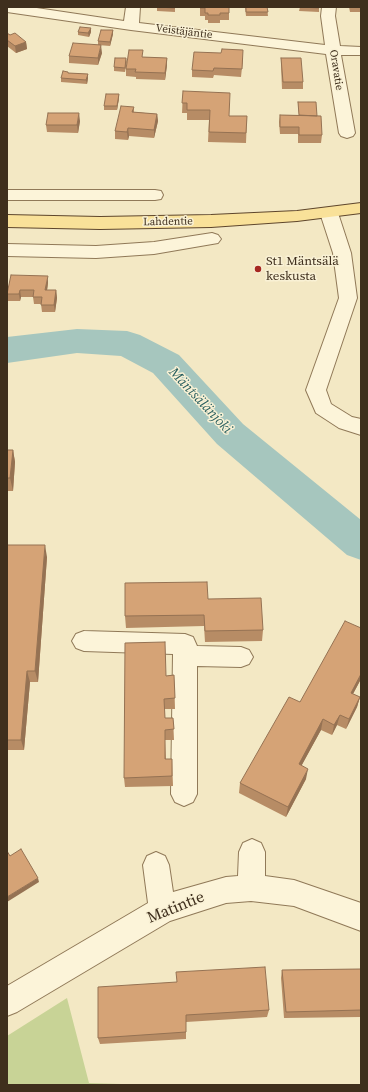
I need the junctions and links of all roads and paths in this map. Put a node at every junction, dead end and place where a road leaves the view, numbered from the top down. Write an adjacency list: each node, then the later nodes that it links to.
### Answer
1 (134, 7): 4 (street)
2 (329, 7): 5 (street, Oravatie)
3 (7, 8): 4 (street, Veistäjäntie)
4 (131, 26): 5 (street, Veistäjäntie)
5 (333, 50): 6 (street, Veistäjäntie); 7 (street, Oravatie)
6 (361, 52)
7 (347, 133)
8 (7, 195): 9 (street)
9 (155, 195)
10 (361, 208): 11 (main road, Lahdentie)
11 (329, 213): 12 (main road, Lahdentie); 13 (main road, Lahdentie); 16 (street)
12 (361, 214)
13 (7, 221)
14 (212, 240): 15 (street)
15 (7, 250)
16 (361, 427)
17 (84, 641): 18 (street)
18 (185, 656): 19 (street); 20 (street)
19 (241, 657)
20 (184, 794)
21 (252, 852): 23 (street)
22 (156, 865): 24 (street)
23 (251, 888): 24 (street, Matintie); 25 (street, Matintie)
24 (162, 910): 26 (street, Matintie)
25 (361, 917)
26 (7, 1002)

